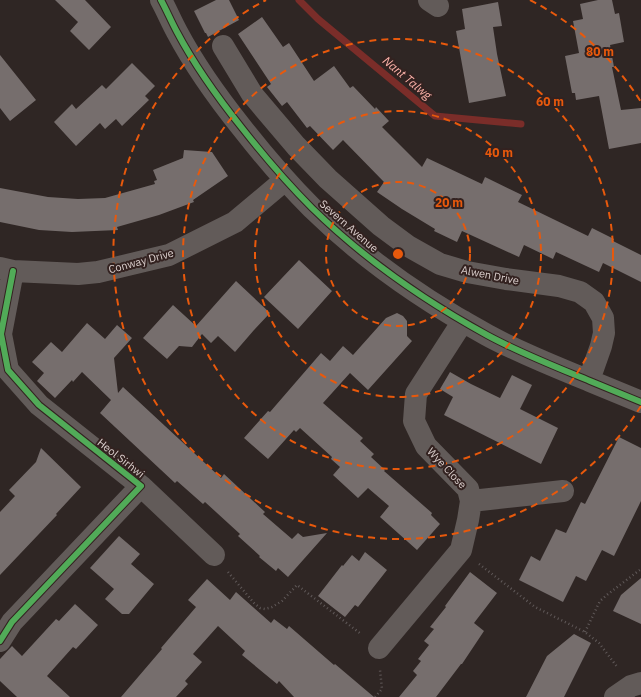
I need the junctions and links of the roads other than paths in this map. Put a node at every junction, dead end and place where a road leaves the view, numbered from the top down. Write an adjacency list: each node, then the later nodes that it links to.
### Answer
1 (161, 0): 3 (street, Severn Avenue)
2 (223, 46): 6 (street, Alwen Drive)
3 (285, 180): 4 (street, Conway Drive); 5 (street, Severn Avenue)
4 (6, 270): 8 (street, Heol Sirhwi)
5 (463, 321): 6 (street, Severn Avenue); 10 (street, Wye Close)
6 (589, 380): 7 (street, Severn Avenue)
7 (641, 402)
8 (141, 486): 11 (street, Heol Sirhwi); 12 (street, Heol Sirhwi)
9 (563, 491): 10 (street)
10 (472, 501): 13 (street, Wye Close)
11 (214, 555)
12 (0, 641)
13 (379, 648)

